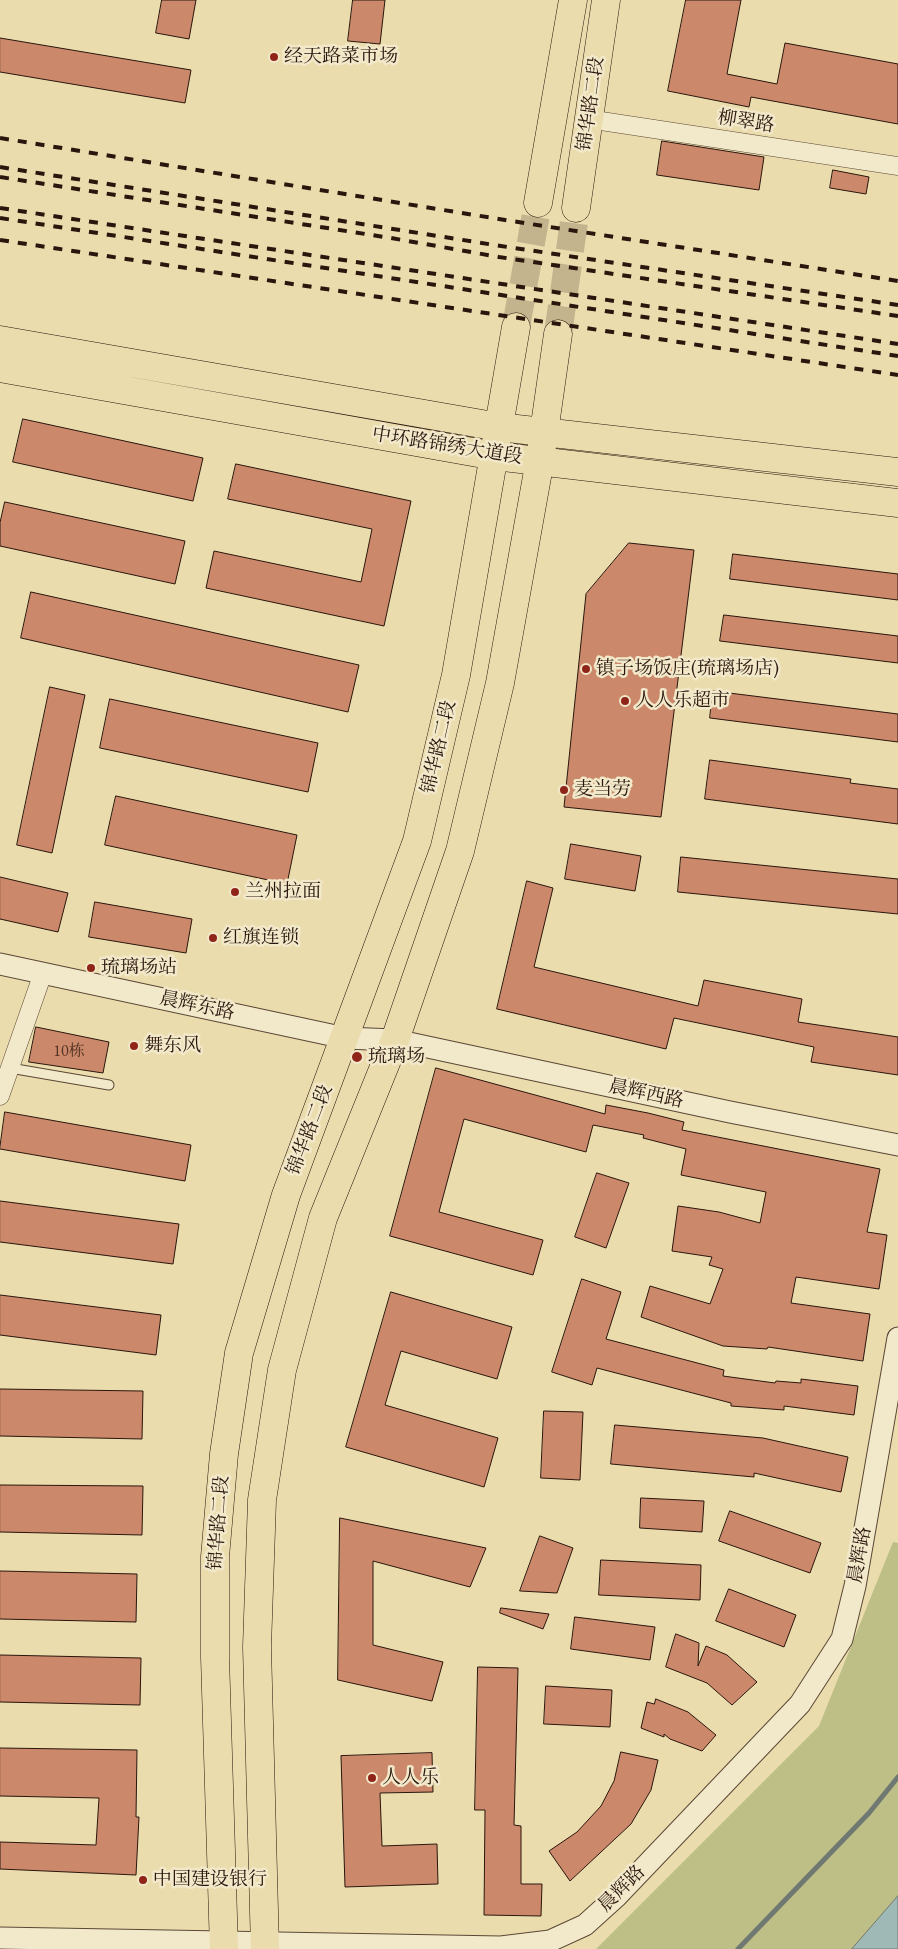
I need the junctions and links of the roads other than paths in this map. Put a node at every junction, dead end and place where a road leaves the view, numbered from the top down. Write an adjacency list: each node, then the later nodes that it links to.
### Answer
1 (573, 0): 5 (main road, 锦华路二段)
2 (606, 0): 3 (main road, 锦华路二段)
3 (588, 120): 4 (street, 柳翠路); 6 (main road, 锦华路二段)
4 (898, 166)
5 (538, 204)
6 (576, 208)
7 (516, 327): 11 (main road, 锦华路二段)
8 (558, 334): 12 (main road)
9 (0, 340): 11 (main road, 中环路锦绣大道段)
10 (0, 368): 13 (main road, 中环路锦绣大道段)
11 (499, 427): 12 (main road, 中环路锦绣大道段); 13 (main road, 锦华路二段)
12 (544, 433): 14 (main road); 15 (main road, 中环路锦绣大道段)
13 (494, 456): 14 (main road, 中环路锦绣大道段); 19 (main road, 锦华路二段)
14 (540, 460): 16 (main road, 中环路锦绣大道段); 20 (main road)
15 (898, 472)
16 (898, 504)
17 (0, 964): 18 (street, 晨辉东路)
18 (43, 973): 19 (street, 晨辉东路); 21 (street)
19 (345, 1038): 20 (street, 晨辉东路); 27 (main road, 锦华路二段)
20 (395, 1040): 24 (street, 晨辉西路); 28 (main road)
21 (10, 1068): 22 (lane); 23 (street)
22 (109, 1085)
23 (0, 1096)
24 (898, 1145)
25 (898, 1338): 28 (street, 晨辉路)
26 (0, 1938): 27 (street, 晨辉路)
27 (224, 1946): 28 (street, 晨辉路)
28 (265, 1947)

